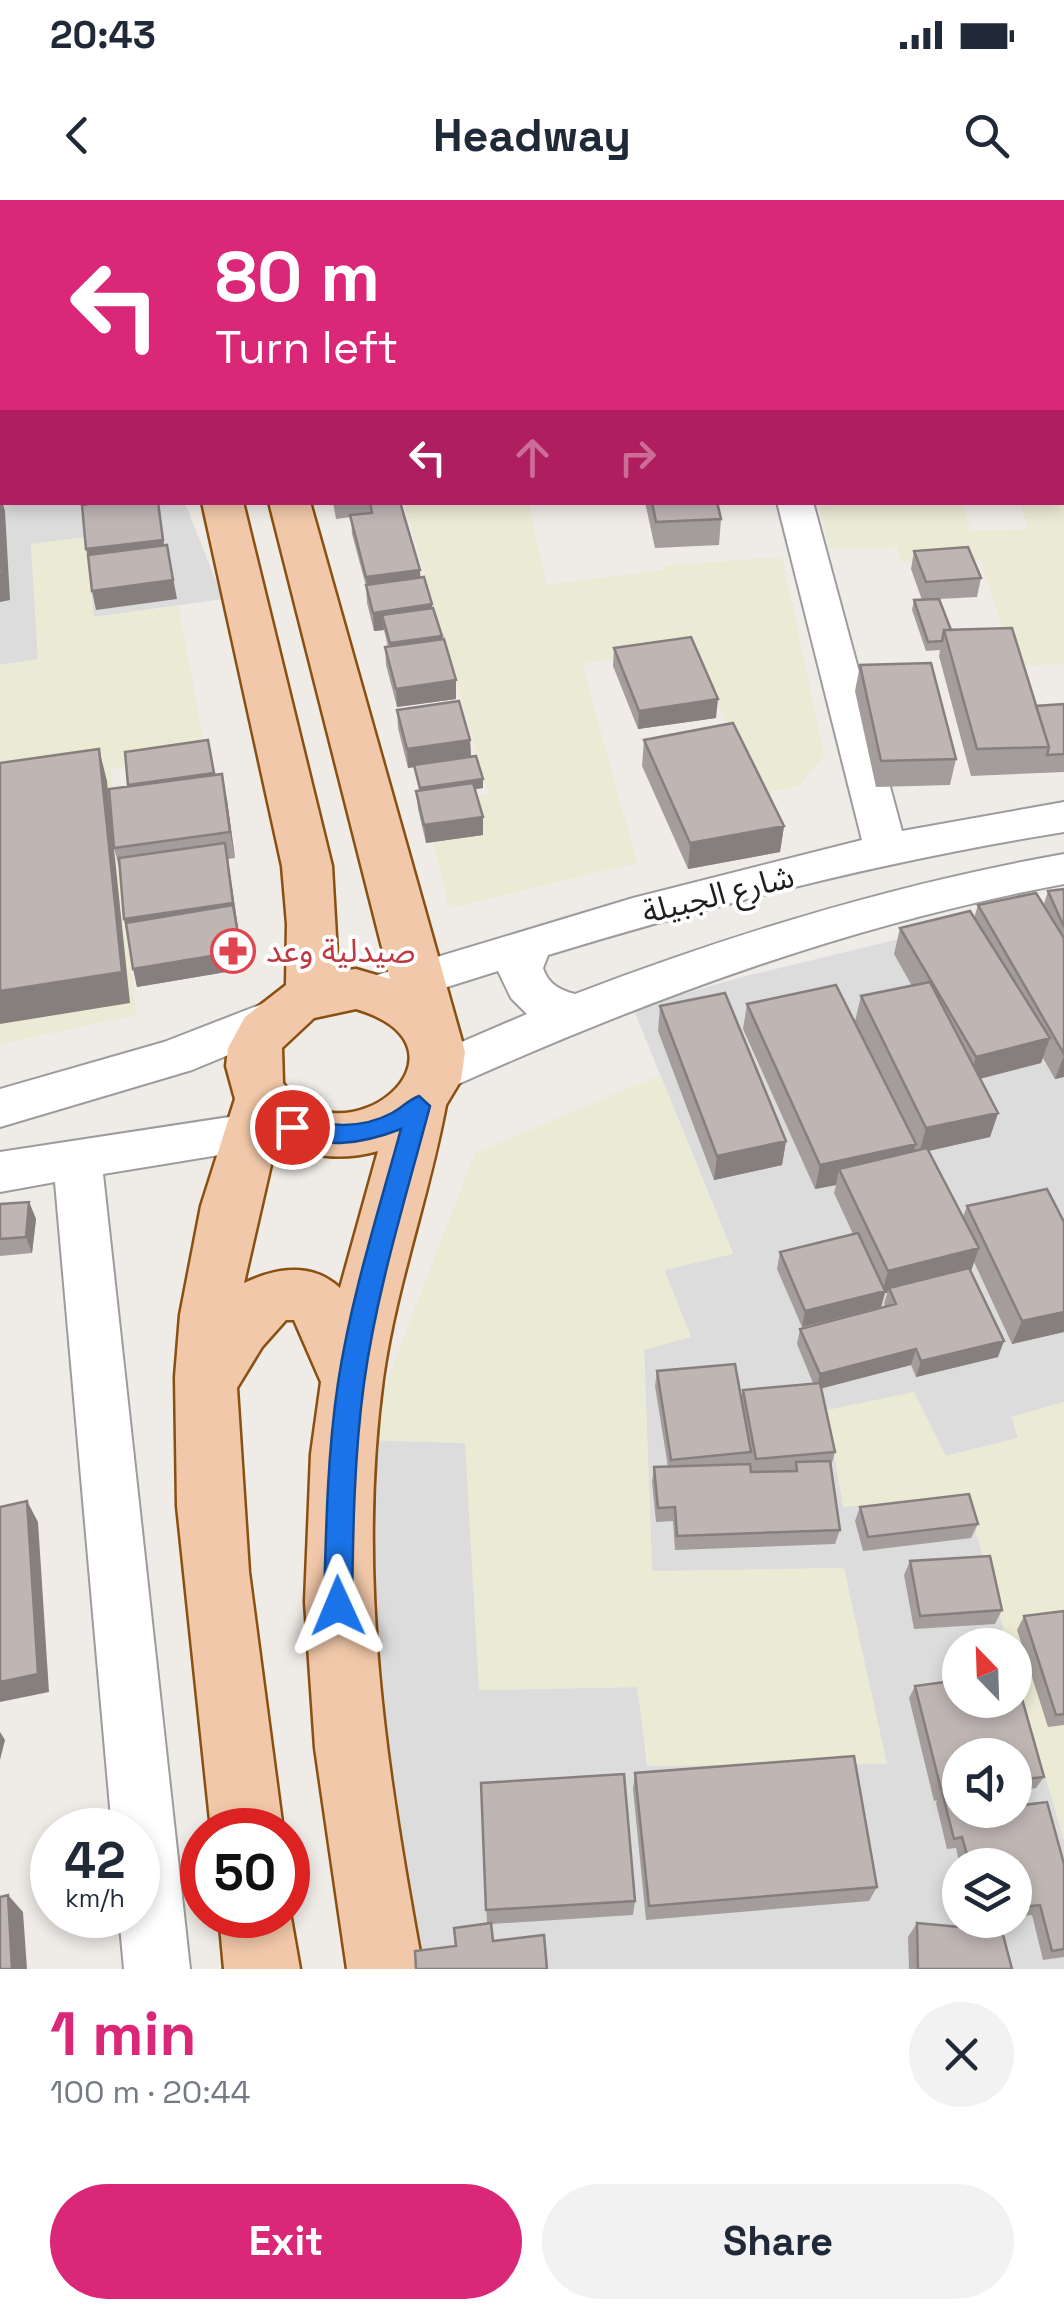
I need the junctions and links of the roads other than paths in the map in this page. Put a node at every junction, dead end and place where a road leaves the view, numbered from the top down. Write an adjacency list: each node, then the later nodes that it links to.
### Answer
1 (223, 505): 8 (main road)
2 (290, 505): 7 (main road)
3 (796, 505): 5 (street)
4 (1064, 817): 5 (street, شارع الجبيلة)
5 (886, 852): 9 (street, شارع الجبيلة)
6 (1064, 869): 11 (street)
7 (389, 878): 8 (main road); 12 (main road)
8 (311, 890): 10 (main road)
9 (530, 945): 11 (street); 12 (street, شارع الجبيلة)
10 (294, 1007): 12 (main road); 13 (street); 15 (main road)
11 (573, 1012): 12 (street)
12 (416, 1034): 15 (main road); 18 (main road)
13 (99, 1081): 14 (street); 16 (street)
14 (0, 1108)
15 (268, 1120): 16 (street); 19 (main road)
16 (92, 1155): 17 (street); 22 (street)
17 (0, 1172)
18 (351, 1380): 19 (main road); 24 (main road)
19 (206, 1384): 20 (main road)
20 (245, 1808)
21 (259, 1938): 23 (main road)
22 (158, 1969)
23 (262, 1969)
24 (385, 1969)

